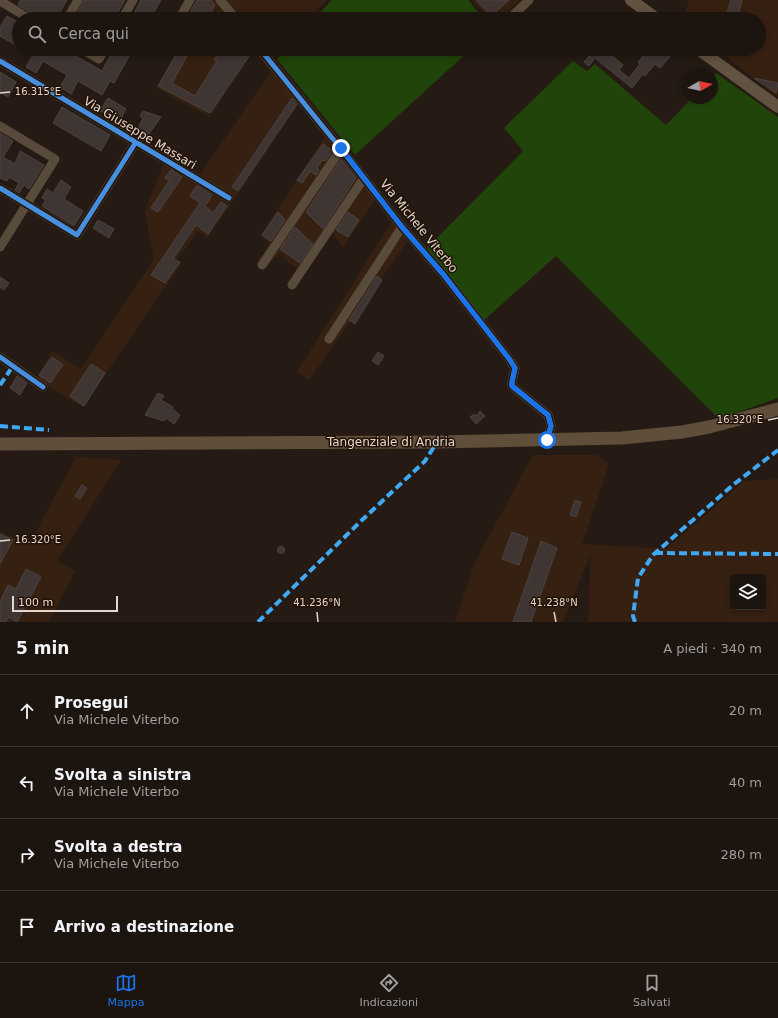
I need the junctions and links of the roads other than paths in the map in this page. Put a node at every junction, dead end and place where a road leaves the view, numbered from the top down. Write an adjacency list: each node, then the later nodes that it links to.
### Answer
1 (78, 0): 9 (street)
2 (133, 0): 10 (street)
3 (190, 0): 11 (street)
4 (529, 0): 13 (street)
5 (631, 0): 14 (main road)
6 (222, 1): 12 (street)
7 (2, 2): 8 (street)
8 (18, 12)
9 (71, 12)
10 (126, 12)
11 (183, 12)
12 (231, 12)
13 (516, 12)
14 (647, 12)
15 (266, 56): 21 (street, Via Michele Viterbo)
16 (708, 56): 18 (main road)
17 (0, 61): 20 (street, Via Giuseppe Massari)
18 (778, 107)
19 (0, 126): 25 (street)
20 (136, 142): 24 (street, Via Giuseppe Massari); 25 (street)
21 (341, 148): 22 (street, Via Michele Viterbo); 28 (street)
22 (364, 178): 26 (street, Via Michele Viterbo); 29 (street)
23 (0, 188): 25 (street)
24 (229, 198)
25 (27, 204): 27 (street)
26 (402, 227): 30 (street); 34 (street, Via Michele Viterbo)
27 (0, 247)
28 (262, 265)
29 (292, 285)
30 (329, 340)
31 (0, 357): 32 (street)
32 (43, 387)
33 (775, 410): 34 (main road, Tangenziale di Andria)
34 (547, 440): 35 (main road, Tangenziale di Andria)
35 (0, 444)

